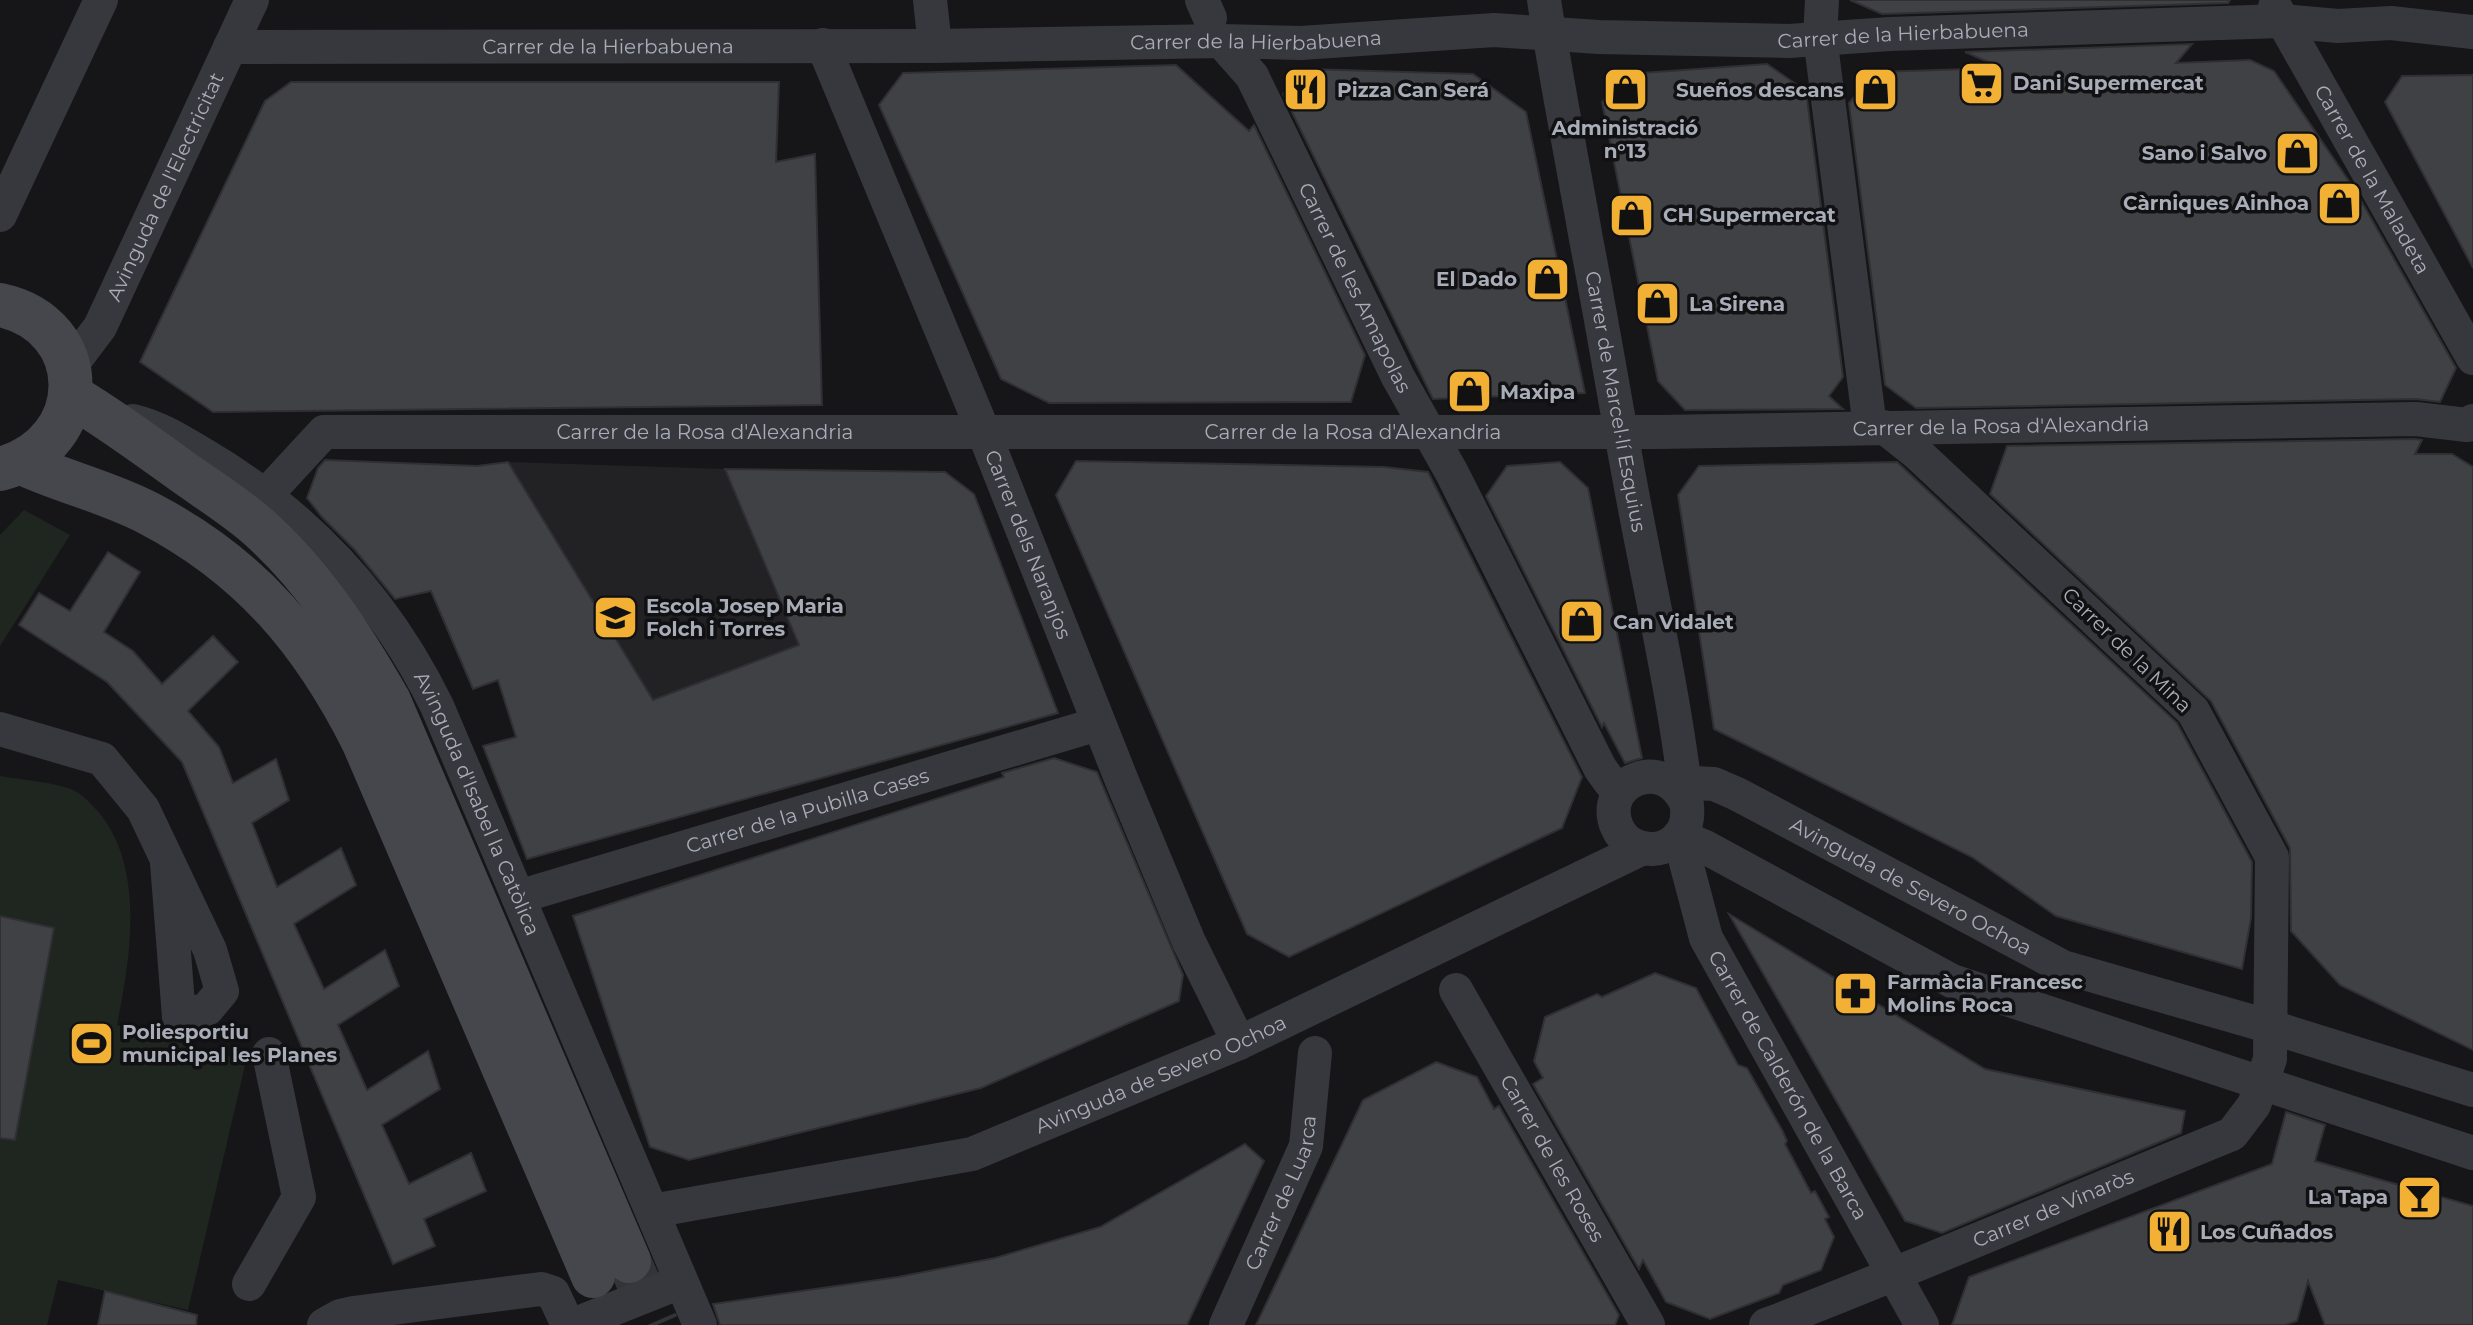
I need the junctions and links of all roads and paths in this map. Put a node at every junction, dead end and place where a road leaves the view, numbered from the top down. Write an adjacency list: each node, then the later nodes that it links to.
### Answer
1 (101, 0): 14 (street)
2 (252, 0): 13 (street, Avinguda de l'Electricitat)
3 (930, 0): 12 (street)
4 (1544, 0): 9 (street, Carrer de Marcel·lí Esquius)
5 (1822, 0): 10 (street)
6 (2277, 10): 8 (street, Carrer de la Hierbabuena); 10 (street, Carrer de la Hierbabuena); 16 (street, Carrer de la Maladeta)
7 (1211, 19): 9 (street, Carrer de la Hierbabuena); 12 (street, Carrer de la Hierbabuena); 20 (street, Carrer de les Amapolas)
8 (2473, 32)
9 (1549, 34): 10 (street, Carrer de la Hierbabuena); 21 (street, Carrer de Marcel·lí Esquius)
10 (1820, 37): 19 (street)
11 (823, 45): 12 (street, Carrer de la Hierbabuena); 13 (street, Carrer de la Hierbabuena); 22 (street, Carrer dels Naranjos)
12 (935, 46)
13 (230, 47): 17 (street, Avinguda de l'Electricitat)
14 (0, 215)
15 (0, 305): 17 (street)
16 (2473, 358)
17 (80, 392): 23 (street); 23 (street, Avinguda d'Isabel la Catòlica); 24 (street, Avinguda d'Isabel la Catòlica)
18 (2470, 423): 19 (street, Carrer de la Rosa d'Alexandria)
19 (1877, 427): 21 (street, Carrer de la Rosa d'Alexandria); 36 (street, Carrer de la Mina)
20 (1428, 432): 21 (street, Carrer de la Rosa d'Alexandria); 22 (street, Carrer de la Rosa d'Alexandria); 27 (street, Carrer de les Amapolas)
21 (1621, 432): 28 (street, Carrer de Marcel·lí Esquius)
22 (984, 433): 24 (street, Carrer de la Rosa d'Alexandria); 25 (street, Carrer dels Naranjos)
23 (11, 466)
24 (265, 496): 32 (street, Avinguda d'Isabel la Catòlica)
25 (1098, 724): 32 (street, Carrer de la Pubilla Cases); 37 (street, Carrer dels Naranjos)
26 (0, 729): 31 (street)
27 (1622, 789): 28 (street); 30 (street)
28 (1681, 789): 29 (street); 36 (street, Avinguda de Severo Ochoa)
29 (1679, 836): 30 (street); 40 (street); 44 (street, Carrer de Calderón de la Barca)
30 (1641, 849): 37 (street, Avinguda de Severo Ochoa)
31 (167, 863): 33 (street); 34 (street)
32 (518, 897): 43 (street, Avinguda d'Isabel la Catòlica)
33 (210, 950): 34 (street); 34 (street)
34 (173, 954)
35 (1456, 990): 51 (street, Carrer de les Roses)
36 (2271, 1027): 40 (street, Carrer de Vinaròs); 41 (street, Avinguda de Severo Ochoa)
37 (1239, 1043): 43 (street, Avinguda de Severo Ochoa)
38 (1315, 1053): 50 (street, Carrer de Luarca)
39 (269, 1054): 46 (street)
40 (2262, 1085): 42 (street); 44 (street, Carrer de Vinaròs)
41 (2473, 1090)
42 (2473, 1153)
43 (652, 1211): 49 (street, Avinguda d'Isabel la Catòlica)
44 (1894, 1275): 52 (street, Carrer de Vinaròs); 53 (street, Carrer de Calderón de la Barca)
45 (672, 1282): 48 (street)
46 (249, 1284)
47 (324, 1325): 48 (street)
48 (570, 1325)
49 (700, 1325)
50 (1226, 1325)
51 (1648, 1325)
52 (1766, 1325)
53 (1922, 1325)

